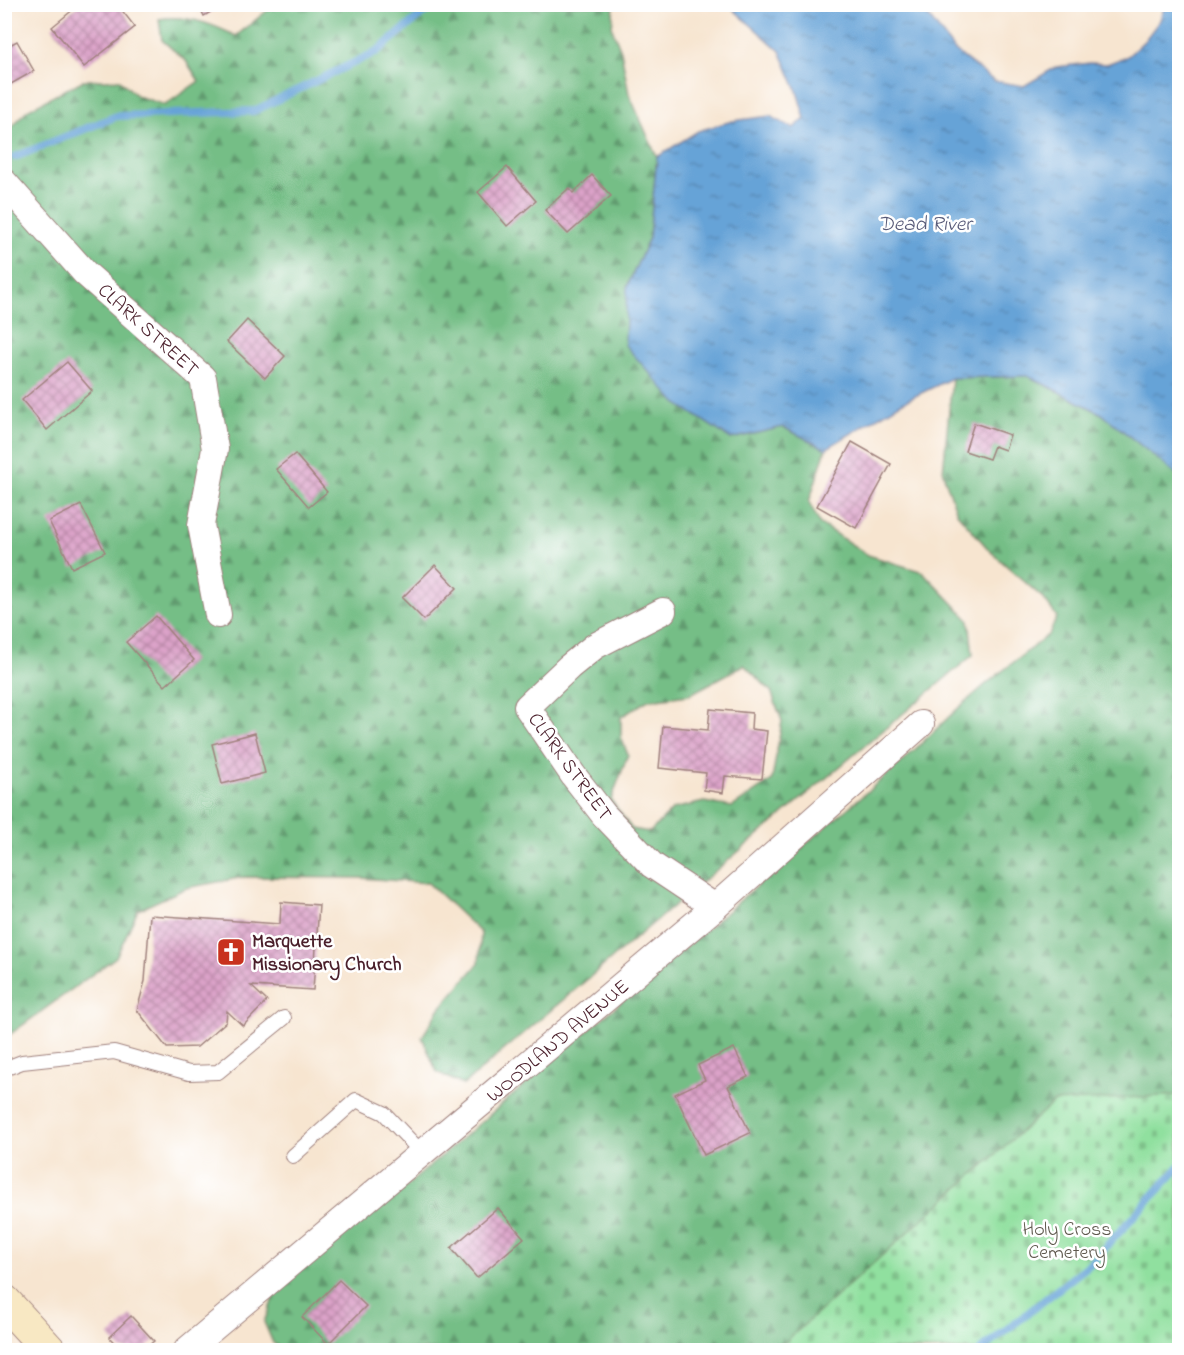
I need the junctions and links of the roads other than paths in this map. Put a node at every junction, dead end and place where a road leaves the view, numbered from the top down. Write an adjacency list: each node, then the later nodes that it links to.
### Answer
1 (4, 182): 3 (street, CLARK STREET)
2 (663, 611): 5 (street, CLARK STREET)
3 (218, 615)
4 (921, 724): 5 (street, WOODLAND AVENUE)
5 (715, 907): 8 (street, WOODLAND AVENUE)
6 (284, 1018): 7 (lane)
7 (4, 1069)
8 (422, 1153): 9 (lane); 12 (street, WOODLAND AVENUE)
9 (293, 1156)
10 (4, 1301): 11 (main road)
11 (49, 1350)
12 (187, 1350)

